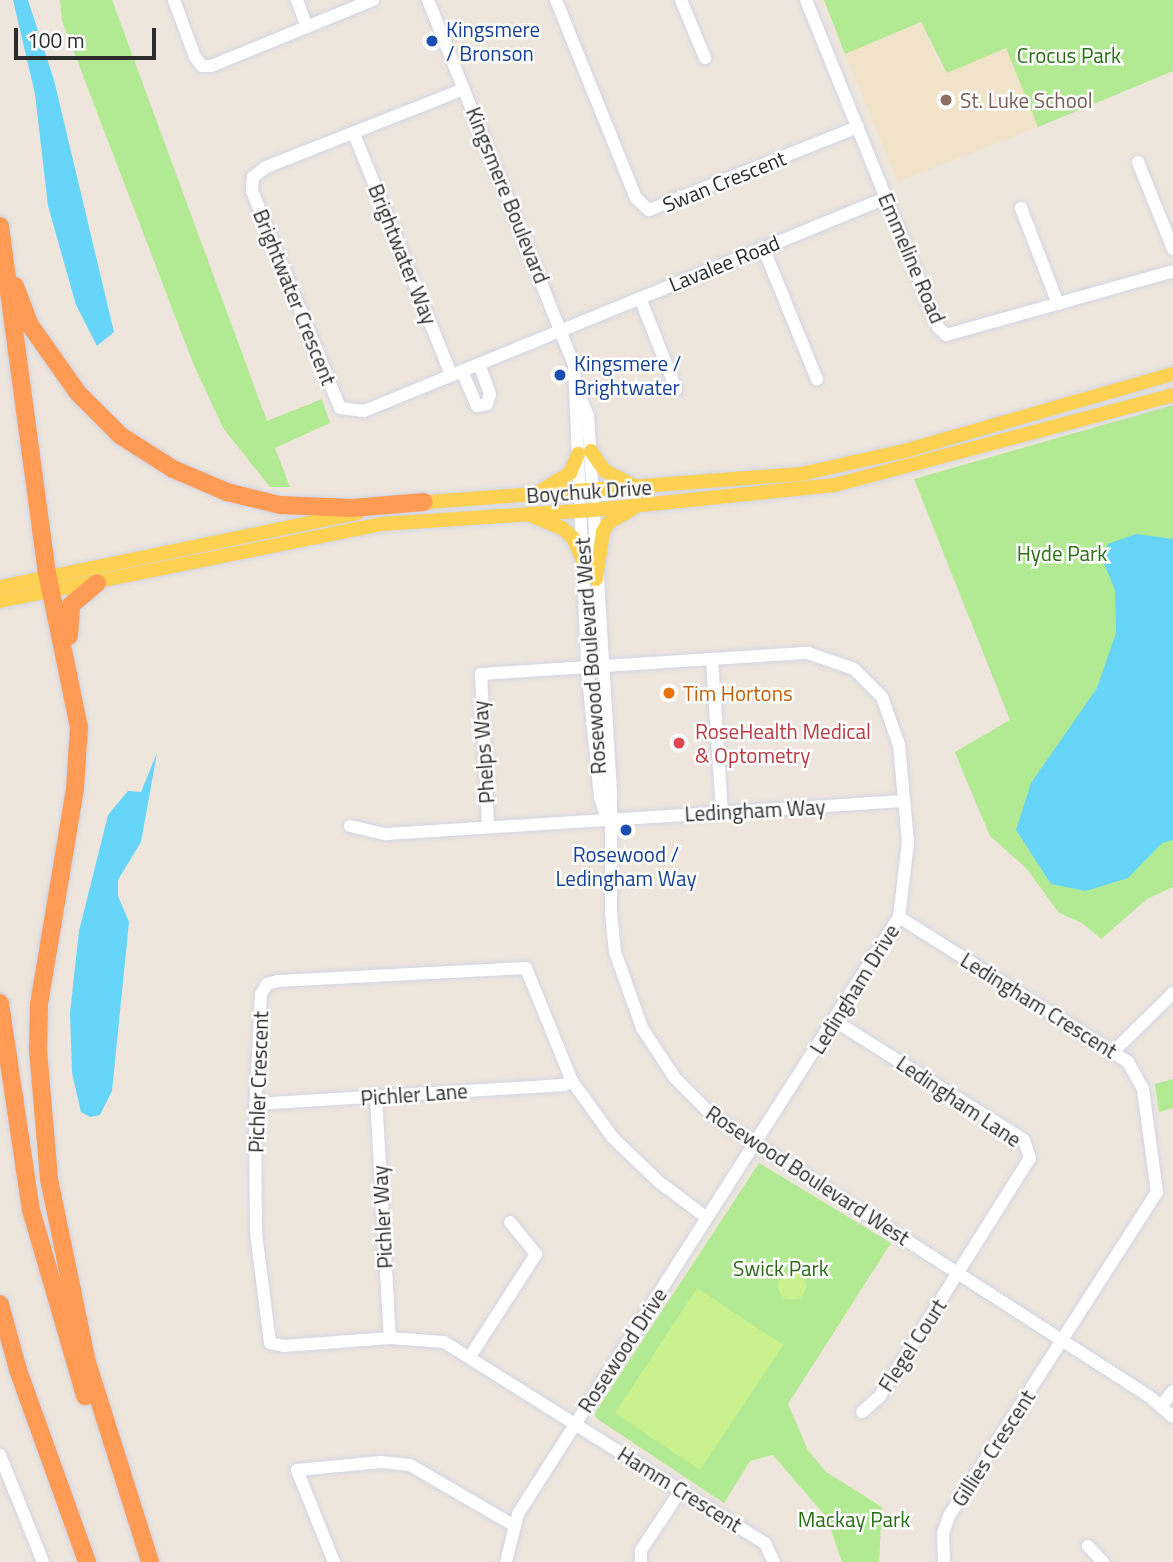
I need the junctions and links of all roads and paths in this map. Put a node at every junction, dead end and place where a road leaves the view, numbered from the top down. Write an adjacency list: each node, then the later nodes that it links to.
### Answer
1 (174, 0): 8 (street)
2 (297, 0): 8 (street)
3 (373, 0): 8 (street)
4 (428, 0): 10 (street, Kingsmere Boulevard)
5 (556, 0): 11 (street, Swan Crescent)
6 (681, 0): 9 (street)
7 (806, 0): 11 (street, Emmeline Road)
8 (307, 27)
9 (705, 58)
10 (464, 89): 12 (street, Brightwater Crescent); 22 (street, Kingsmere Boulevard)
11 (858, 127): 14 (street, Emmeline Road)
12 (354, 134): 24 (street, Brightwater Way); 24 (street, Brightwater Crescent)
13 (1138, 162): 18 (street)
14 (886, 198): 17 (street, Lavalee Road); 21 (street, Emmeline Road)
15 (1021, 208): 21 (street)
16 (0, 224): 33 (highway); 40 (highway)
17 (763, 247): 20 (street, Lavalee Road); 26 (street)
18 (1173, 249)
19 (1173, 271): 21 (street, Emmeline Road)
20 (640, 298): 22 (street, Lavalee Road); 27 (street)
21 (1058, 304)
22 (563, 330): 23 (street, Brightwater Crescent); 29 (street, Kingsmere Boulevard)
23 (479, 364): 24 (street, Brightwater Crescent); 24 (street, Brightwater Way)
24 (456, 372)
25 (1173, 374): 30 (main road, Boychuk Drive)
26 (817, 379)
27 (676, 389)
28 (1173, 395): 34 (main road, Boychuk Drive)
29 (584, 452): 30 (main road); 31 (street, Kingsmere Boulevard); 32 (main road)
30 (640, 487): 31 (main road, Boychuk Drive)
31 (586, 491): 32 (main road, Boychuk Drive); 35 (street, Rosewood Boulevard West)
32 (517, 495): 33 (main road, Boychuk Drive)
33 (424, 502): 40 (main road, Boychuk Drive)
34 (641, 506): 35 (main road, Boychuk Drive); 38 (main road)
35 (587, 510): 36 (main road, Boychuk Drive); 37 (street, Rosewood Boulevard West); 38 (street, Rosewood Boulevard West)
36 (521, 513): 37 (main road); 39 (main road, Boychuk Drive)
37 (583, 560): 44 (street, Rosewood Boulevard West)
38 (596, 579): 43 (street, Rosewood Boulevard West)
39 (97, 583): 40 (main road, Boychuk Drive); 45 (highway)
40 (50, 585): 41 (main road, Boychuk Drive); 45 (highway)
41 (6, 593)
42 (712, 659): 43 (street, Ledingham Drive); 46 (street, Ledingham Drive); 47 (street)
43 (603, 665): 44 (street, Phelps Way); 48 (street, Rosewood Boulevard West)
44 (587, 667): 48 (street, Rosewood Boulevard West); 50 (street, Phelps Way)
45 (74, 685): 79 (highway)
46 (903, 802): 47 (street, Ledingham Way); 51 (street, Ledingham Drive)
47 (722, 812): 48 (street, Ledingham Way)
48 (607, 820): 50 (street, Ledingham Way); 59 (street, Rosewood Boulevard West)
49 (350, 826): 50 (street, Ledingham Way)
50 (488, 827)
51 (899, 917): 54 (street, Ledingham Drive); 55 (street, Ledingham Crescent)
52 (1173, 993): 55 (street)
53 (0, 1003): 79 (highway)
54 (835, 1021): 59 (street, Ledingham Drive); 62 (street, Ledingham Lane)
55 (1114, 1052): 65 (street, Ledingham Crescent)
56 (572, 1081): 57 (street, Pichler Lane); 58 (street, Pichler Crescent); 60 (street, Pichler Crescent)
57 (376, 1097): 58 (street, Pichler Lane); 64 (street, Pichler Way)
58 (255, 1104): 64 (street, Pichler Crescent)
59 (754, 1144): 60 (street, Rosewood Drive); 62 (street, Rosewood Boulevard West)
60 (707, 1218): 72 (street, Rosewood Drive)
61 (510, 1222): 67 (street)
62 (958, 1275): 65 (street, Rosewood Boulevard West); 70 (street, Flegel Court)
63 (0, 1304): 78 (highway)
64 (390, 1338): 67 (street, Pichler Crescent)
65 (1061, 1339): 69 (street, Rosewood Boulevard West); 84 (street, Gillies Crescent)
66 (0, 1344): 78 (highway)
67 (471, 1355): 72 (street, Pichler Crescent)
68 (1173, 1391): 69 (street)
69 (1161, 1406): 71 (street, Rosewood Boulevard West)
70 (862, 1412)
71 (1173, 1417)
72 (576, 1422): 74 (street, Hamm Crescent); 75 (street, Rosewood Drive)
73 (0, 1455): 77 (street)
74 (681, 1490): 82 (street); 83 (street, Hamm Crescent)
75 (513, 1525): 80 (street); 81 (street, Rosewood Drive)
76 (1088, 1546): 85 (street)
77 (43, 1562)
78 (86, 1562)
79 (149, 1562)
80 (334, 1562)
81 (506, 1562)
82 (641, 1562)
83 (774, 1562)
84 (944, 1562)
85 (1103, 1562)

